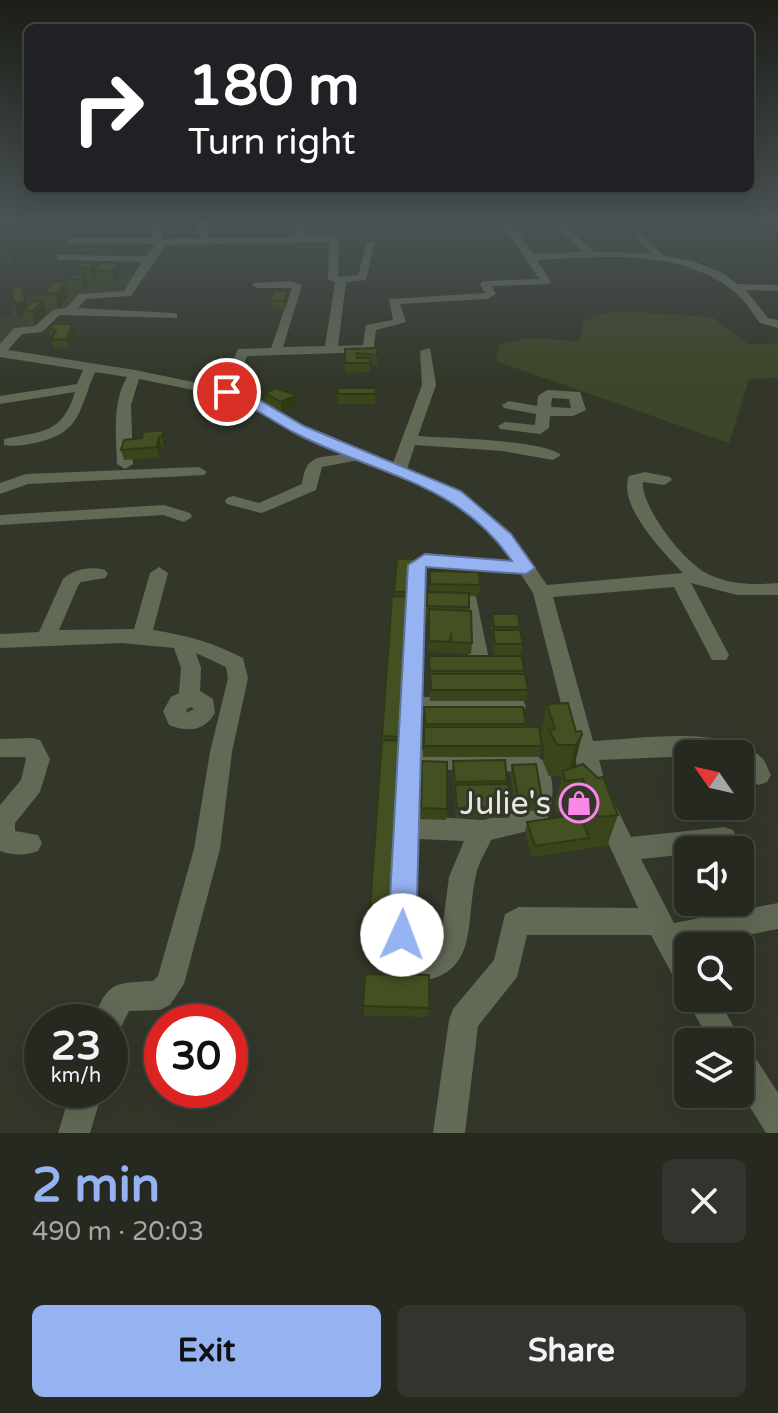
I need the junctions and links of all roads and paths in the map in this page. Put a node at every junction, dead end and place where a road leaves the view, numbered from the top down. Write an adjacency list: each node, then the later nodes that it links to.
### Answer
1 (139, 275): 10 (street)
2 (333, 275): 6 (street)
3 (363, 275): 6 (street)
4 (542, 275): 13 (street)
5 (718, 275): 8 (street)
6 (341, 280): 14 (street)
7 (257, 285): 15 (street)
8 (738, 287): 9 (street); 12 (street)
9 (778, 288)
10 (69, 311): 11 (street); 18 (street)
11 (173, 316)
12 (778, 324)
13 (370, 327): 14 (street); 16 (street)
14 (344, 328): 16 (street)
15 (276, 350): 16 (street); 22 (street)
16 (331, 350)
17 (426, 351): 25 (street)
18 (0, 353): 19 (street)
19 (91, 367): 20 (street); 21 (street)
20 (135, 374): 22 (street); 32 (street)
21 (81, 387): 23 (street); 26 (street)
22 (227, 392): 29 (street)
23 (0, 400)
24 (505, 426): 24 (street); 27 (street)
25 (407, 440): 27 (street); 30 (street)
26 (9, 442)
27 (503, 447): 28 (street)
28 (553, 455)
29 (358, 456): 30 (street); 35 (street)
30 (398, 471): 38 (street)
31 (199, 472): 32 (street)
32 (126, 474): 34 (street)
33 (664, 480): 41 (street)
34 (0, 489)
35 (233, 501)
36 (184, 517): 37 (street)
37 (0, 520)
38 (526, 568): 43 (street); 44 (street)
39 (159, 573): 47 (street)
40 (99, 574): 48 (street)
41 (688, 578): 42 (street); 43 (street); 51 (street)
42 (778, 589)
43 (542, 592): 60 (street)
44 (416, 595): 45 (street); 52 (street)
45 (473, 618): 46 (street); 53 (street)
46 (498, 619)
47 (142, 636): 48 (street); 50 (street)
48 (46, 639): 49 (street)
49 (0, 641)
50 (183, 643): 55 (street); 75 (street)
51 (719, 655)
52 (415, 659): 53 (street); 56 (street)
53 (479, 659): 54 (street)
54 (500, 660)
55 (189, 698)
56 (413, 706): 57 (street); 61 (street)
57 (515, 706)
58 (674, 747): 60 (street)
59 (0, 748): 66 (street)
60 (585, 751): 64 (street)
61 (408, 759): 65 (street); 67 (street)
62 (754, 765): 63 (street)
63 (759, 775)
64 (594, 786): 65 (street); 71 (street)
65 (542, 790): 68 (street)
66 (1, 820): 69 (street)
67 (406, 827): 68 (street); 68 (street)
68 (483, 831)
69 (29, 843)
70 (674, 844): 71 (street)
71 (625, 849): 73 (street)
72 (778, 916): 73 (street)
73 (662, 930): 74 (street); 80 (street)
74 (674, 951)
75 (117, 1004)
76 (754, 1084): 78 (street)
77 (82, 1108): 79 (street)
78 (778, 1122)
79 (74, 1133)
80 (449, 1133)

